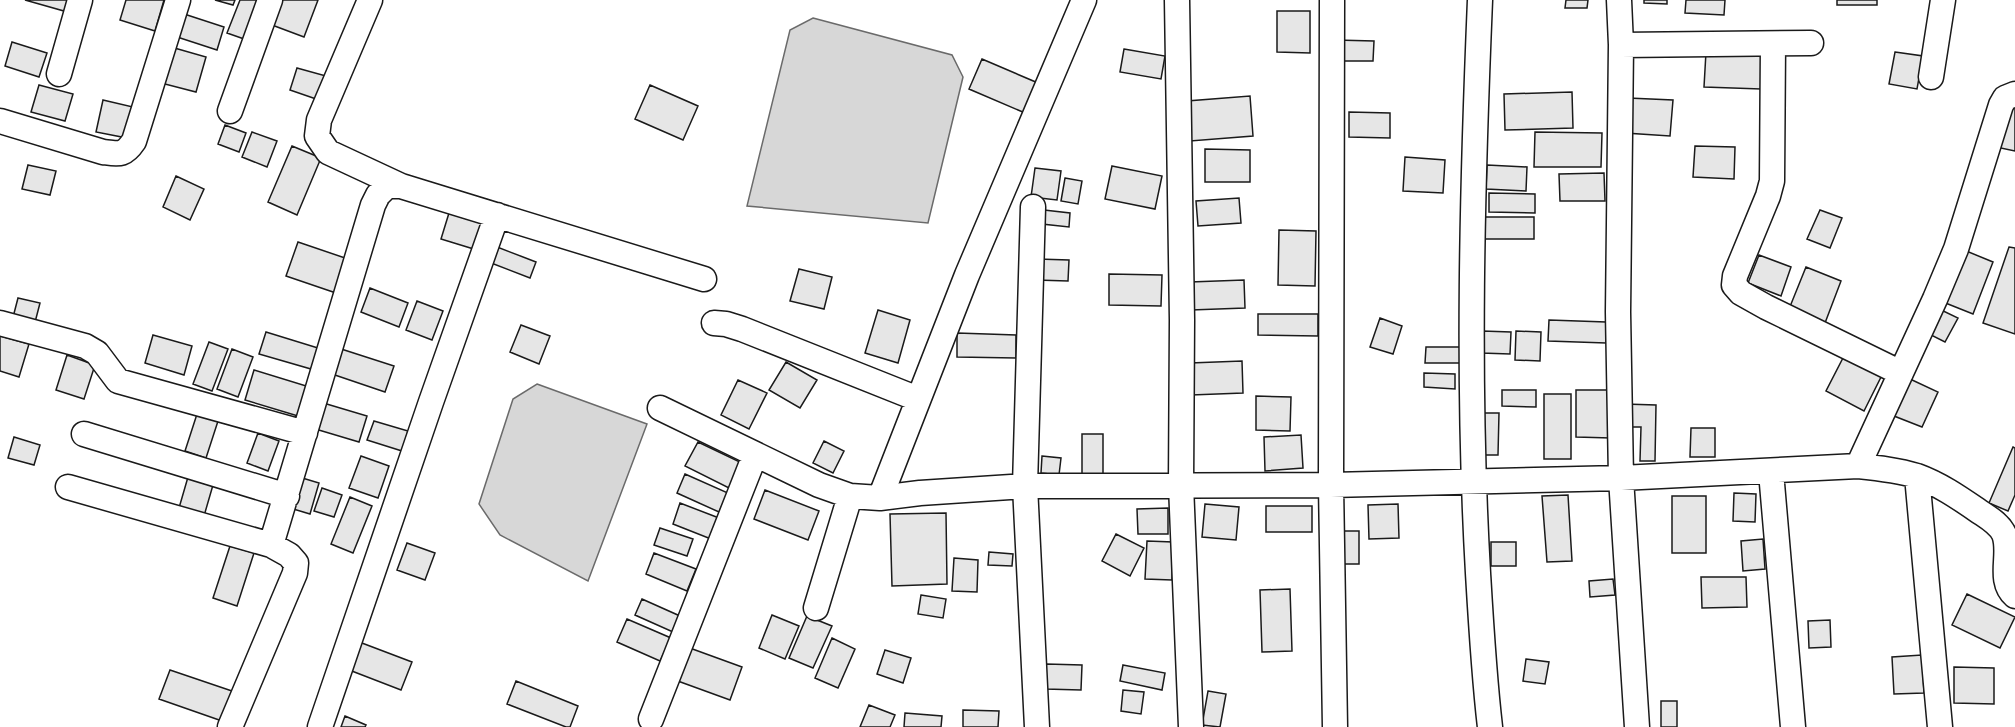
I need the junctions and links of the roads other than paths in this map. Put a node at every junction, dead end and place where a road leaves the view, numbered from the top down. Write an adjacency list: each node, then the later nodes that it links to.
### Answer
1 (80, 0): 14 (street)
2 (178, 0): 18 (street)
3 (270, 0): 17 (street)
4 (370, 0): 19 (street)
5 (1084, 0): 26 (street)
6 (1177, 0): 36 (street)
7 (1332, 0): 37 (street)
8 (1480, 0): 35 (street)
9 (1619, 0): 13 (street)
10 (1943, 0): 15 (street)
11 (1773, 44): 12 (street); 13 (street); 25 (street)
12 (1811, 44)
13 (1621, 45): 34 (street)
14 (59, 74)
15 (1931, 77)
16 (2015, 94): 25 (street)
17 (230, 111)
18 (0, 122)
19 (401, 186): 21 (street); 28 (street)
20 (1033, 207): 38 (street)
21 (498, 215): 22 (street); 48 (street)
22 (705, 279)
23 (0, 323): 28 (street)
24 (714, 323): 26 (street)
25 (1901, 373): 31 (street)
26 (918, 399): 42 (street)
27 (660, 408): 30 (street)
28 (305, 433): 40 (street)
29 (84, 434): 40 (street)
30 (755, 455): 41 (street); 46 (street)
31 (1858, 466): 32 (street); 33 (street)
32 (1771, 472): 34 (street); 54 (street)
33 (1917, 476): 44 (street); 55 (street)
34 (1621, 478): 35 (street); 53 (street)
35 (1473, 481): 37 (street); 52 (street)
36 (1181, 485): 37 (street); 38 (street); 50 (street)
37 (1331, 485): 51 (street)
38 (1025, 486): 42 (street); 49 (street)
39 (68, 487): 43 (street)
40 (286, 496): 43 (street)
41 (850, 496): 42 (street); 45 (street)
42 (880, 498)
43 (272, 545): 47 (street)
44 (2015, 596)
45 (816, 608)
46 (651, 719)
47 (230, 727)
48 (320, 727)
49 (1037, 727)
50 (1191, 727)
51 (1335, 727)
52 (1490, 727)
53 (1637, 727)
54 (1793, 727)
55 (1940, 727)

